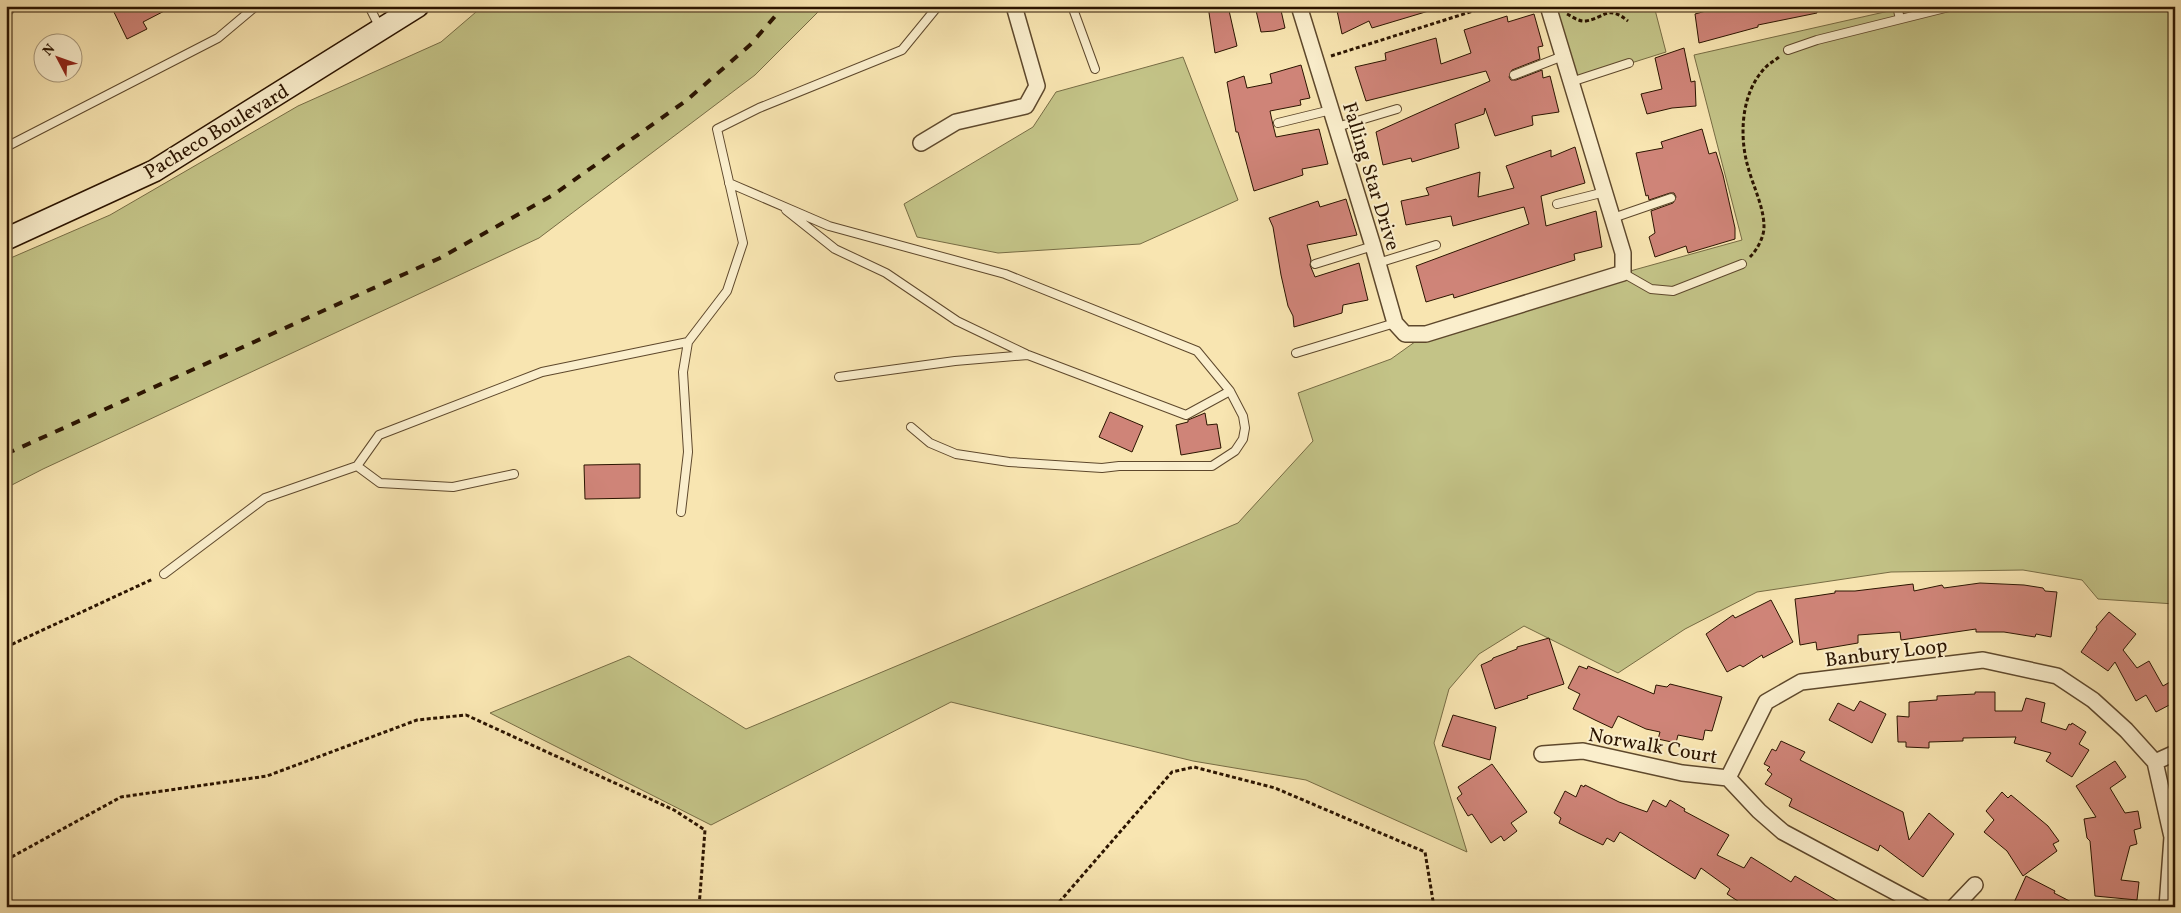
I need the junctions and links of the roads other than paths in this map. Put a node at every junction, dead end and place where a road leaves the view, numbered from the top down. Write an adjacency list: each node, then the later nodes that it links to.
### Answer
1 (13, 6): 12 (lane)
2 (256, 6): 26 (lane)
3 (368, 6): 14 (lane)
4 (418, 6): 14 (main road, Pacheco Boulevard)
5 (938, 6): 27 (lane)
6 (1014, 6): 25 (street)
7 (1072, 6): 18 (lane)
8 (1299, 6): 22 (street, Falling Star Drive)
9 (1897, 6): 13 (lane)
10 (1953, 6): 13 (lane)
11 (1554, 8): 16 (street)
12 (6, 14)
13 (1900, 19): 15 (lane)
14 (381, 30): 33 (main road, Pacheco Boulevard)
15 (1788, 50)
16 (1563, 56): 19 (lane); 20 (street)
17 (1629, 63): 20 (lane)
18 (1095, 69)
19 (1514, 75)
20 (1571, 82): 28 (street)
21 (1397, 109): 24 (lane)
22 (1331, 110): 23 (lane); 24 (street, Falling Star Drive)
23 (1278, 123)
24 (1337, 128): 35 (street, Falling Star Drive)
25 (921, 143)
26 (6, 147)
27 (729, 183): 30 (lane); 41 (lane)
28 (1605, 192): 31 (lane); 32 (street)
29 (1670, 198): 32 (lane)
30 (777, 204): 43 (lane); 45 (lane)
31 (1557, 204)
32 (1613, 218): 39 (street)
33 (6, 239)
34 (1436, 245): 36 (lane)
35 (1374, 246): 36 (street, Falling Star Drive); 37 (lane)
36 (1378, 263): 40 (street, Falling Star Drive)
37 (1315, 264)
38 (1742, 264): 39 (lane)
39 (1623, 273): 40 (street)
40 (1395, 323): 42 (lane)
41 (688, 342): 47 (lane); 49 (lane)
42 (1296, 353)
43 (1028, 355): 44 (lane); 45 (lane)
44 (839, 378)
45 (1230, 391): 46 (lane)
46 (911, 427)
47 (357, 466): 48 (lane); 50 (lane)
48 (514, 474)
49 (681, 512)
50 (164, 574)
51 (2175, 753): 53 (street)
52 (1542, 754): 54 (street, Norwalk Court)
53 (2154, 762): 54 (street, Banbury Loop); 58 (street, Banbury Loop)
54 (1728, 778): 56 (street)
55 (1975, 884): 57 (street)
56 (1923, 907)
57 (1954, 907)
58 (2167, 907)

